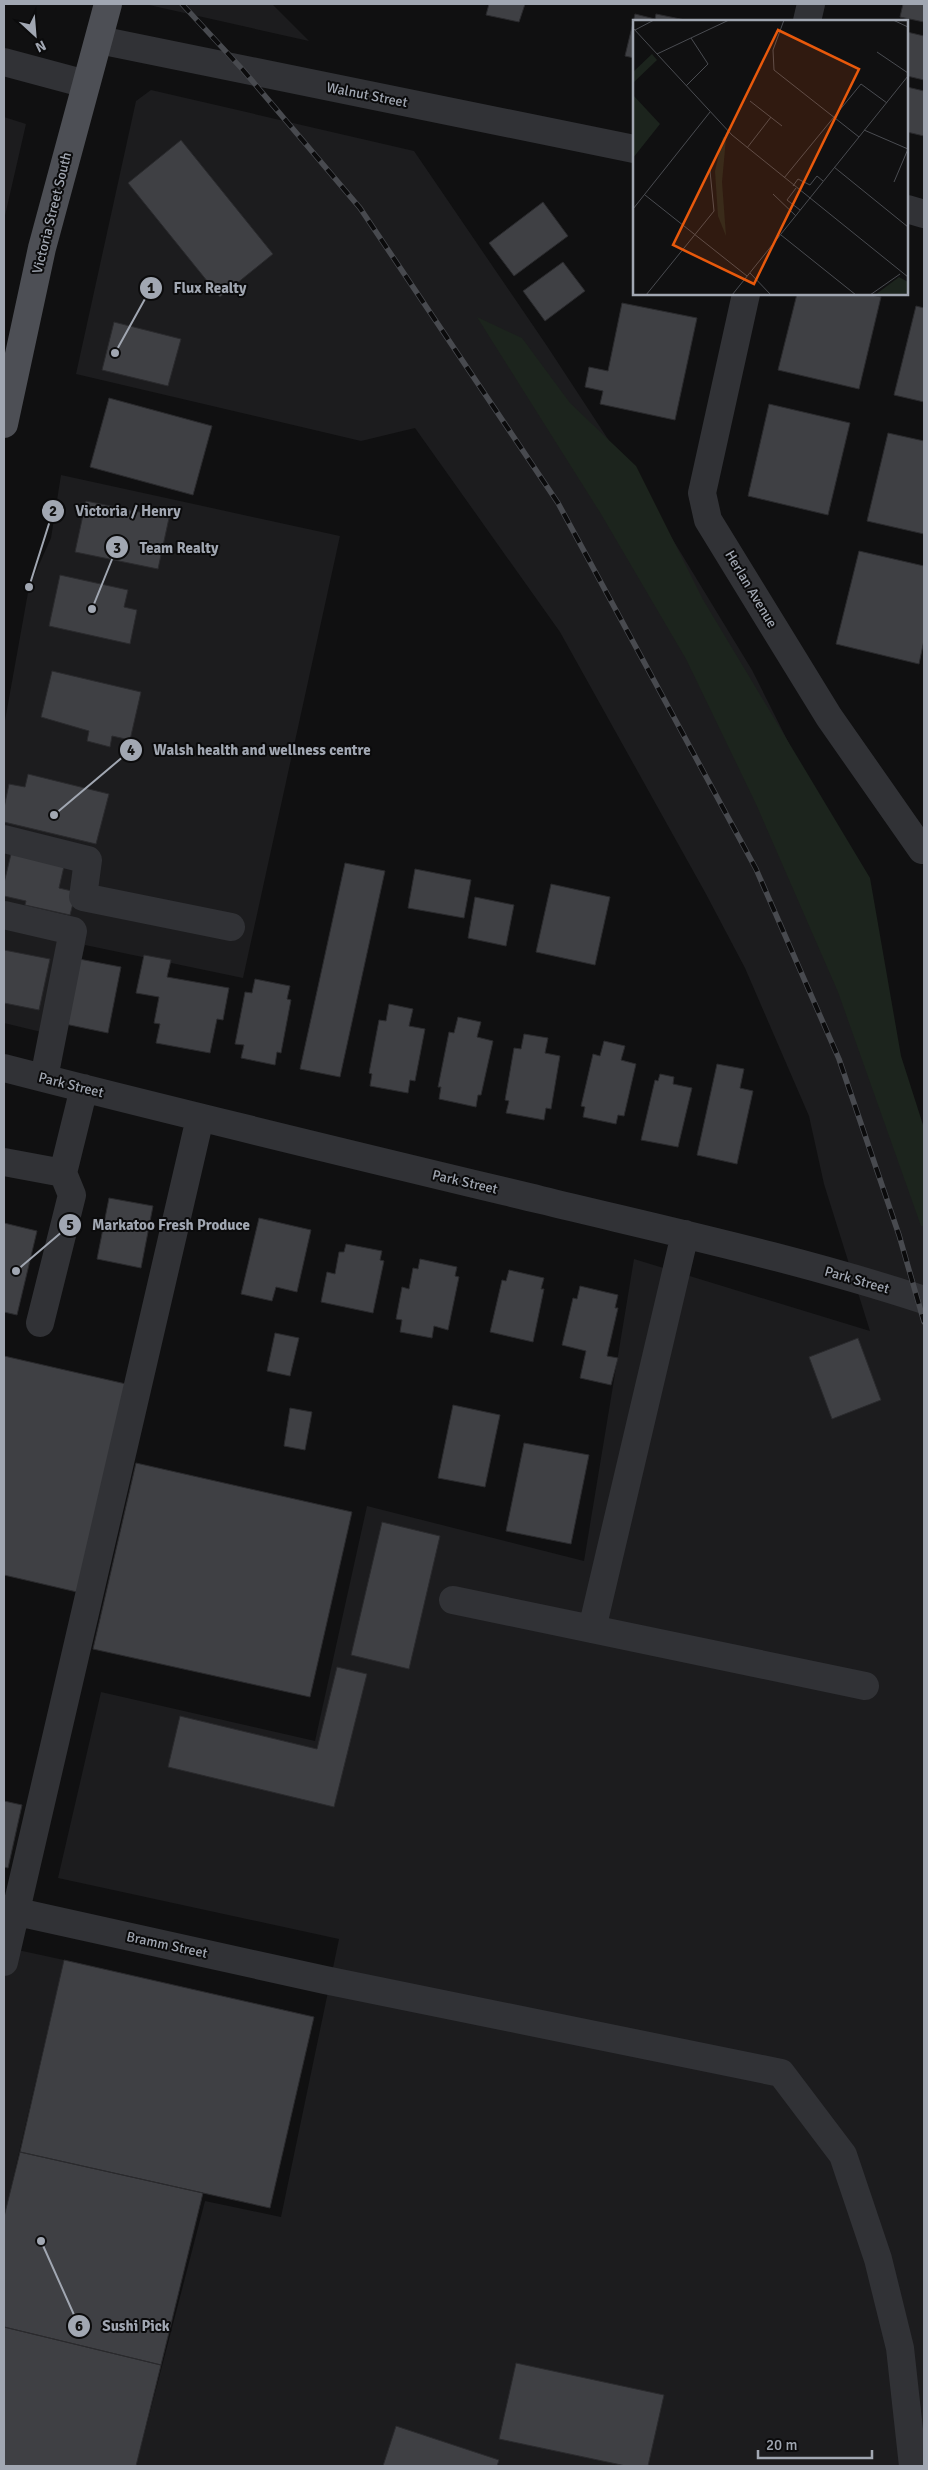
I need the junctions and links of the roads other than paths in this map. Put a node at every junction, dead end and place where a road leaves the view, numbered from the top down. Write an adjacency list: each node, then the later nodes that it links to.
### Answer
1 (108, 4): 4 (main road, Victoria Street South)
2 (811, 4): 3 (street)
3 (807, 20)
4 (99, 40): 6 (main road, Victoria Street South); 7 (street, Walnut Street)
5 (4, 62): 6 (street)
6 (86, 84): 11 (main road, Victoria Street South)
7 (633, 149)
8 (908, 210): 9 (street)
9 (924, 214)
10 (746, 295): 13 (street, Herlan Avenue)
11 (4, 424)
12 (4, 840): 14 (street)
13 (922, 850)
14 (83, 897): 16 (street); 17 (street)
15 (4, 915): 17 (street)
16 (231, 927)
17 (73, 931): 19 (street)
18 (4, 1068): 19 (street, Park Street)
19 (44, 1078): 20 (street, Park Street)
20 (84, 1088): 21 (street, Park Street); 23 (street)
21 (200, 1118): 24 (street, Park Street); 30 (street)
22 (4, 1162): 23 (street)
23 (63, 1173): 26 (street)
24 (685, 1234): 25 (street, Park Street); 28 (street)
25 (924, 1300)
26 (40, 1323)
27 (453, 1600): 28 (street)
28 (592, 1629): 29 (street)
29 (865, 1686)
30 (10, 1911): 31 (street); 32 (street, Bramm Street)
31 (4, 1962)
32 (913, 2466)

